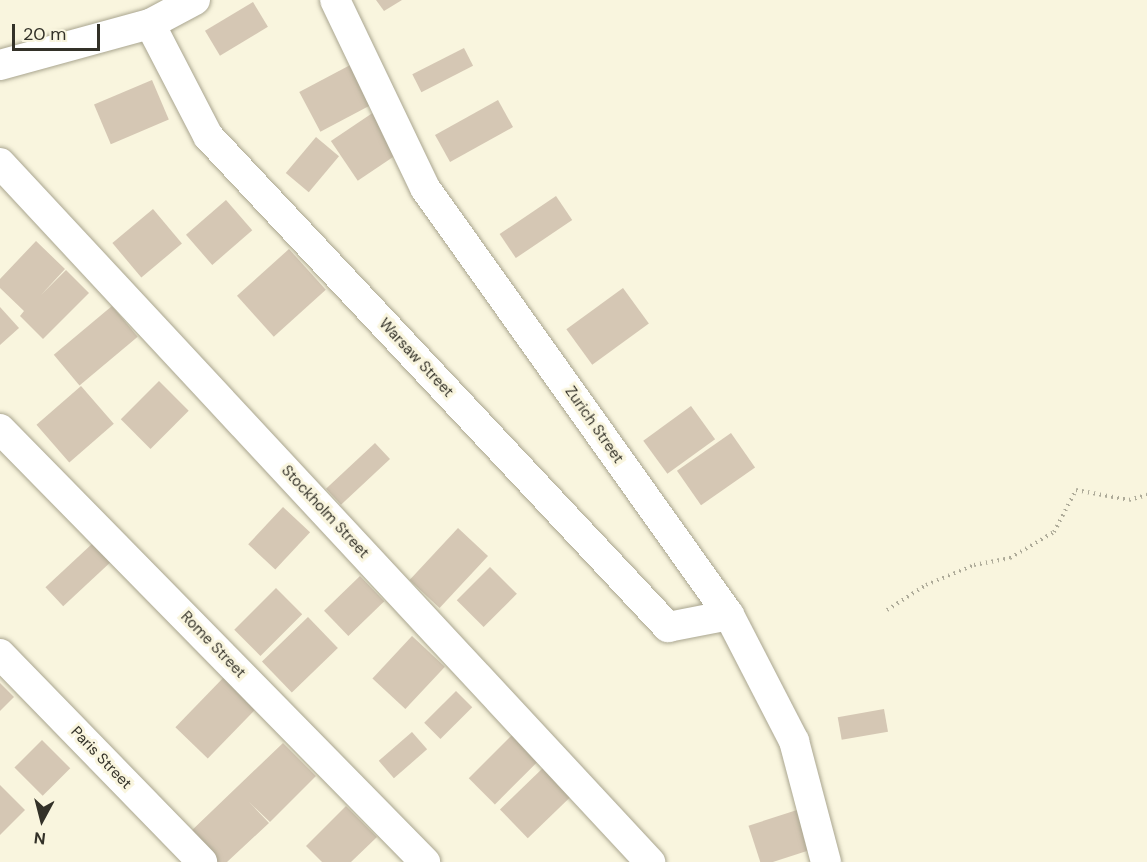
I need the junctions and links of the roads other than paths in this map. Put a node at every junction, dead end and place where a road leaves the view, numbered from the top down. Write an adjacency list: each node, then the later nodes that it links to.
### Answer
1 (195, 0): 3 (street)
2 (335, 0): 7 (street, Zurich Street)
3 (150, 24): 4 (street); 7 (street, Warsaw Street)
4 (0, 65)
5 (0, 163): 11 (street, Stockholm Street)
6 (0, 429): 10 (street, Rome Street)
7 (729, 615): 12 (street, Zurich Street)
8 (0, 654): 9 (street, Paris Street)
9 (202, 862)
10 (425, 862)
11 (650, 862)
12 (826, 862)

